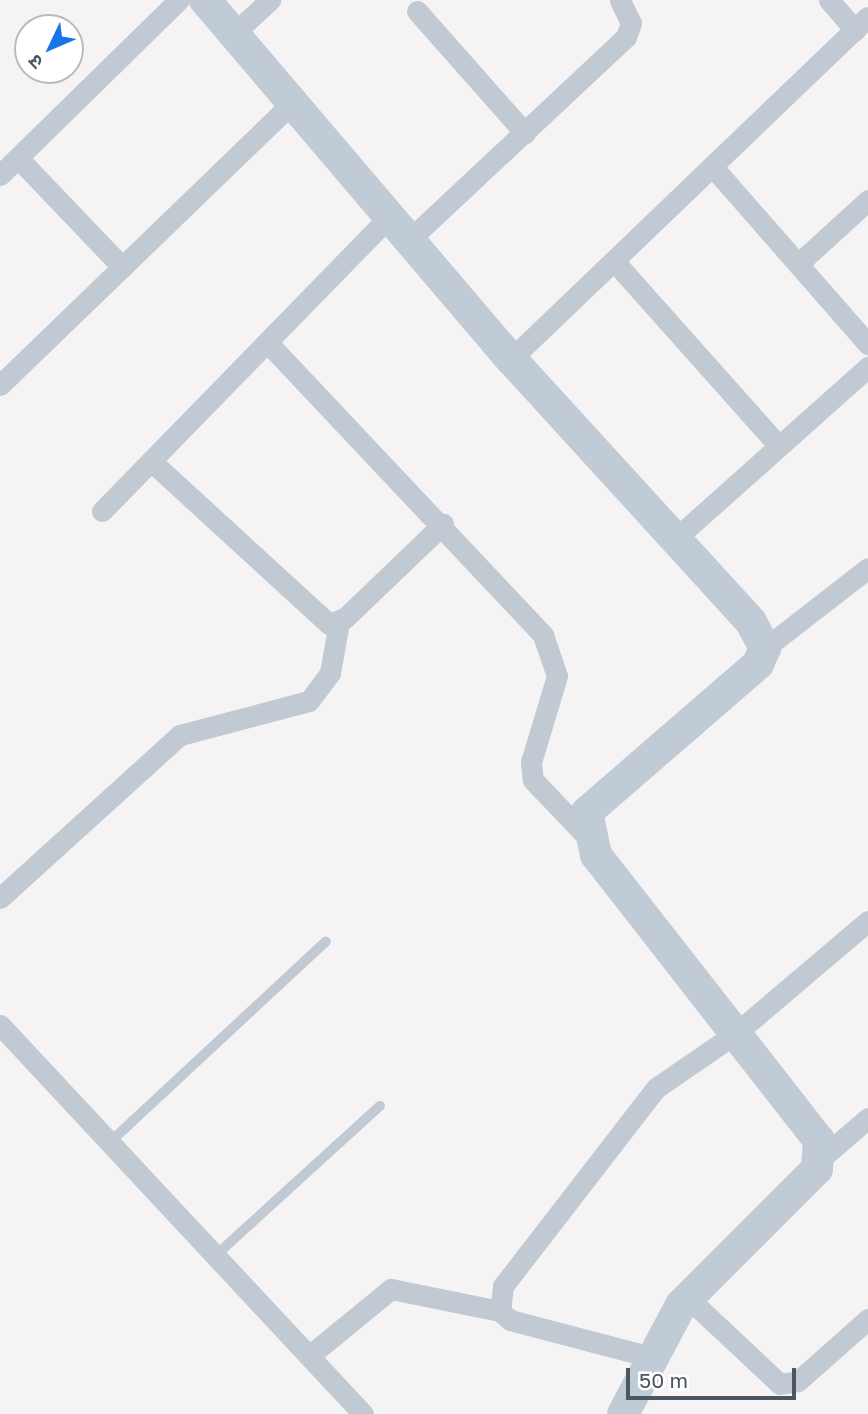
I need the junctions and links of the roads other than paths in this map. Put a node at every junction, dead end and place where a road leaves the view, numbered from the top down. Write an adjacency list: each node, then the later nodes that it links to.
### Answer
1 (179, 0): 11 (street)
2 (205, 0): 8 (street)
3 (270, 0): 8 (street)
4 (620, 0): 10 (street)
5 (829, 0): 7 (street)
6 (417, 11): 10 (street)
7 (862, 23): 12 (street)
8 (232, 35): 9 (street)
9 (291, 104): 15 (street); 18 (street)
10 (525, 133): 15 (street)
11 (18, 158): 13 (street); 18 (street)
12 (712, 166): 16 (street); 17 (street)
13 (0, 175)
14 (868, 200): 17 (street)
15 (399, 229): 19 (street); 21 (street)
16 (614, 261): 21 (street); 24 (street)
17 (798, 264): 20 (street)
18 (122, 267): 23 (street)
19 (267, 342): 25 (street); 27 (street)
20 (868, 344)
21 (511, 359): 28 (street)
22 (868, 367): 24 (street)
23 (0, 385)
24 (779, 446): 28 (street)
25 (151, 461): 26 (street); 30 (street)
26 (102, 512)
27 (443, 524): 30 (street); 32 (street)
28 (675, 539): 31 (street)
29 (868, 568): 31 (street)
30 (339, 622): 33 (street)
31 (765, 648): 32 (street)
32 (594, 844): 37 (street)
33 (0, 898)
34 (868, 921): 37 (street)
35 (327, 941): 40 (lane)
36 (0, 1026): 40 (street)
37 (736, 1033): 41 (street); 44 (street)
38 (380, 1106): 42 (lane)
39 (868, 1118): 41 (street)
40 (109, 1143): 42 (street)
41 (818, 1161): 43 (street)
42 (215, 1256): 46 (street)
43 (688, 1298): 45 (street); 47 (street)
44 (500, 1311): 46 (street); 47 (street)
45 (868, 1319)
46 (309, 1356): 48 (street)
47 (651, 1357): 49 (street)
48 (363, 1414)
49 (623, 1414)

